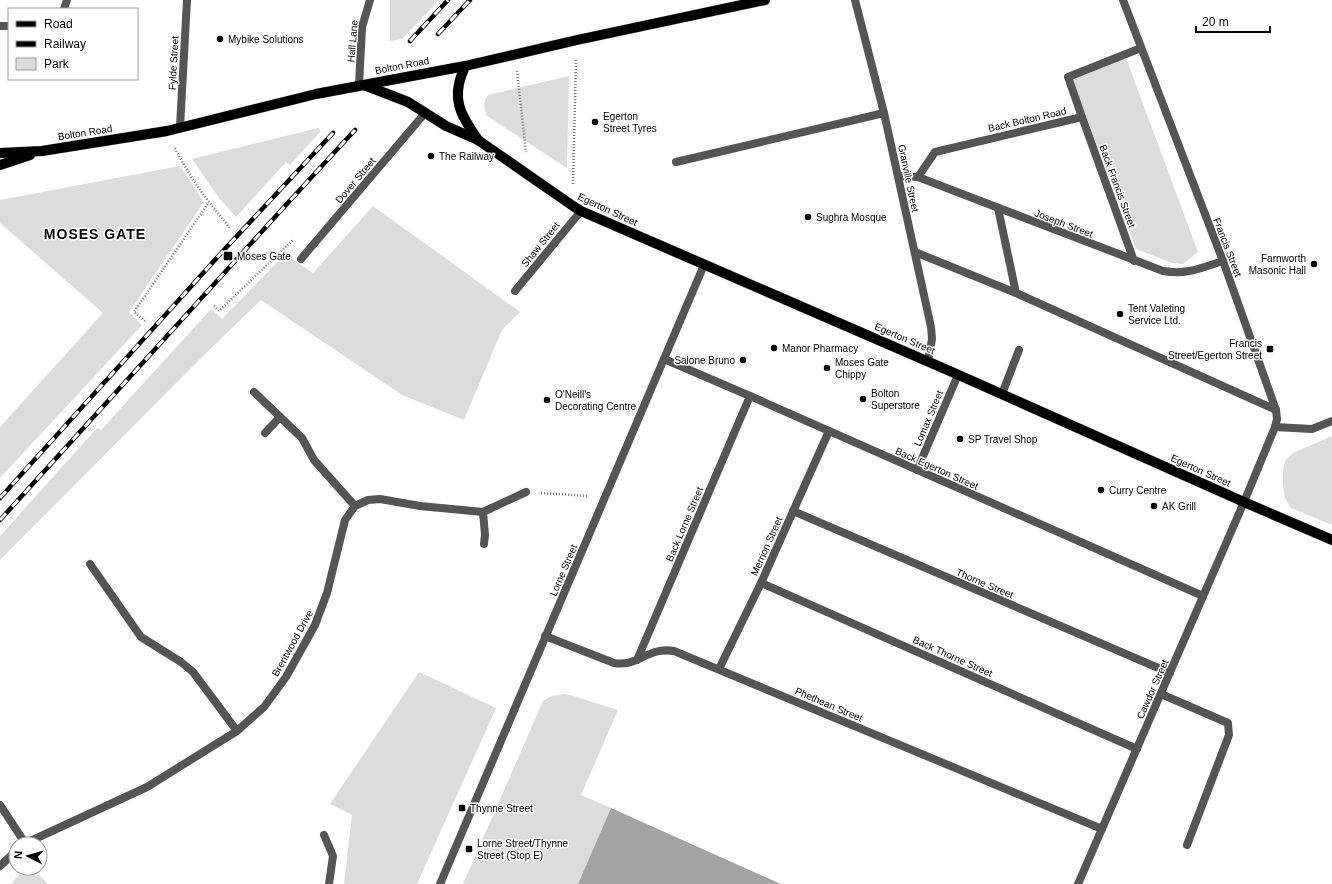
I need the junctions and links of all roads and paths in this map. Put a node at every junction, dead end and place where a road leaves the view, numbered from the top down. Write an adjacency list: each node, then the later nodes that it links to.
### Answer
1 (187, 0): 14 (street, Fylde Street)
2 (370, 0): 10 (street, Hall Lane)
3 (765, 0): 6 (main road, Bolton Road)
4 (855, 0): 12 (street, Granville Street)
5 (1123, 0): 7 (street, Francis Street)
6 (577, 40): 8 (main road, Bolton Road); 25 (path)
7 (1141, 48): 13 (street, Back Bolton Road); 32 (street, Francis Street)
8 (514, 54): 9 (main road, Bolton Road); 21 (path)
9 (465, 66): 10 (main road, Bolton Road); 16 (main road, Egerton Street)
10 (361, 85): 11 (main road, Egerton Street); 14 (main road, Bolton Road)
11 (425, 113): 16 (main road, Egerton Street); 30 (street, Dover Street)
12 (884, 113): 19 (street); 22 (street, Granville Street)
13 (1082, 117): 23 (street, Back Bolton Road); 31 (street, Back Francis Street)
14 (180, 127): 15 (main road, Bolton Road)
15 (166, 131): 17 (main road, Bolton Road); 24 (path)
16 (478, 140): 21 (main road, Egerton Street)
17 (42, 151): 18 (main road); 20 (main road)
18 (0, 153)
19 (676, 162)
20 (0, 165)
21 (529, 176): 25 (main road, Egerton Street)
22 (898, 176): 23 (street, Joseph Street); 29 (street, Granville Street)
23 (918, 177): 26 (street, Joseph Street)
24 (209, 202): 27 (path); 37 (path)
25 (577, 208): 33 (main road, Egerton Street); 34 (street, Shaw Street)
26 (998, 208): 31 (street, Joseph Street); 35 (street)
27 (230, 228)
28 (297, 236): 36 (path)
29 (915, 252): 35 (street); 40 (street, Granville Street)
30 (301, 259)
31 (1134, 261): 32 (street, Joseph Street)
32 (1223, 261): 45 (street, Francis Street)
33 (704, 265): 39 (street, Lorne Street); 40 (main road, Egerton Street)
34 (515, 291)
35 (1016, 293): 45 (street)
36 (214, 306)
37 (145, 322)
38 (1019, 350): 43 (street)
39 (664, 359): 44 (street, Back Egerton Street); 53 (street, Lorne Street)
40 (928, 361): 41 (main road, Egerton Street)
41 (958, 374): 43 (main road, Egerton Street); 51 (street, Lomax Street)
42 (254, 392): 46 (street)
43 (1002, 394): 54 (main road, Egerton Street)
44 (750, 396): 49 (street, Back Egerton Street); 64 (street, Back Lorne Street)
45 (1276, 410): 48 (street, Francis Street)
46 (280, 417): 50 (street); 55 (street)
47 (1332, 421): 48 (street)
48 (1275, 427): 54 (street, Francis Street)
49 (829, 431): 51 (street, Back Egerton Street); 56 (street, Merrion Street)
50 (265, 433)
51 (917, 470): 62 (street, Back Egerton Street)
52 (526, 492): 53 (path); 57 (street)
53 (604, 498): 63 (street, Lorne Street)
54 (1244, 502): 58 (main road, Egerton Street); 62 (street, Cawdor Street)
55 (355, 506): 57 (street); 68 (street, Brentwood Drive)
56 (793, 511): 61 (street, Merrion Street); 66 (street, Thorne Street)
57 (483, 512): 59 (street)
58 (1332, 540)
59 (484, 544)
60 (90, 564): 68 (street)
61 (761, 583): 65 (street, Merrion Street); 69 (street, Back Thorne Street)
62 (1203, 596): 66 (street, Cawdor Street)
63 (545, 636): 64 (street, Phethean Street); 79 (street, Lorne Street)
64 (637, 660): 65 (street, Phethean Street)
65 (718, 669): 71 (street, Phethean Street)
66 (1170, 673): 67 (street, Cawdor Street)
67 (1161, 694): 69 (street, Cawdor Street); 75 (street)
68 (237, 731): 74 (street, Brentwood Drive)
69 (1137, 749): 71 (street, Cawdor Street)
70 (0, 805): 73 (street, Brentwood Drive)
71 (1102, 829): 80 (street, Cawdor Street)
72 (324, 835): 78 (street)
73 (19, 836)
74 (41, 836)
75 (1186, 845)
76 (8, 858): 77 (street)
77 (0, 866)
78 (329, 884)
79 (440, 884)
80 (1078, 884)

